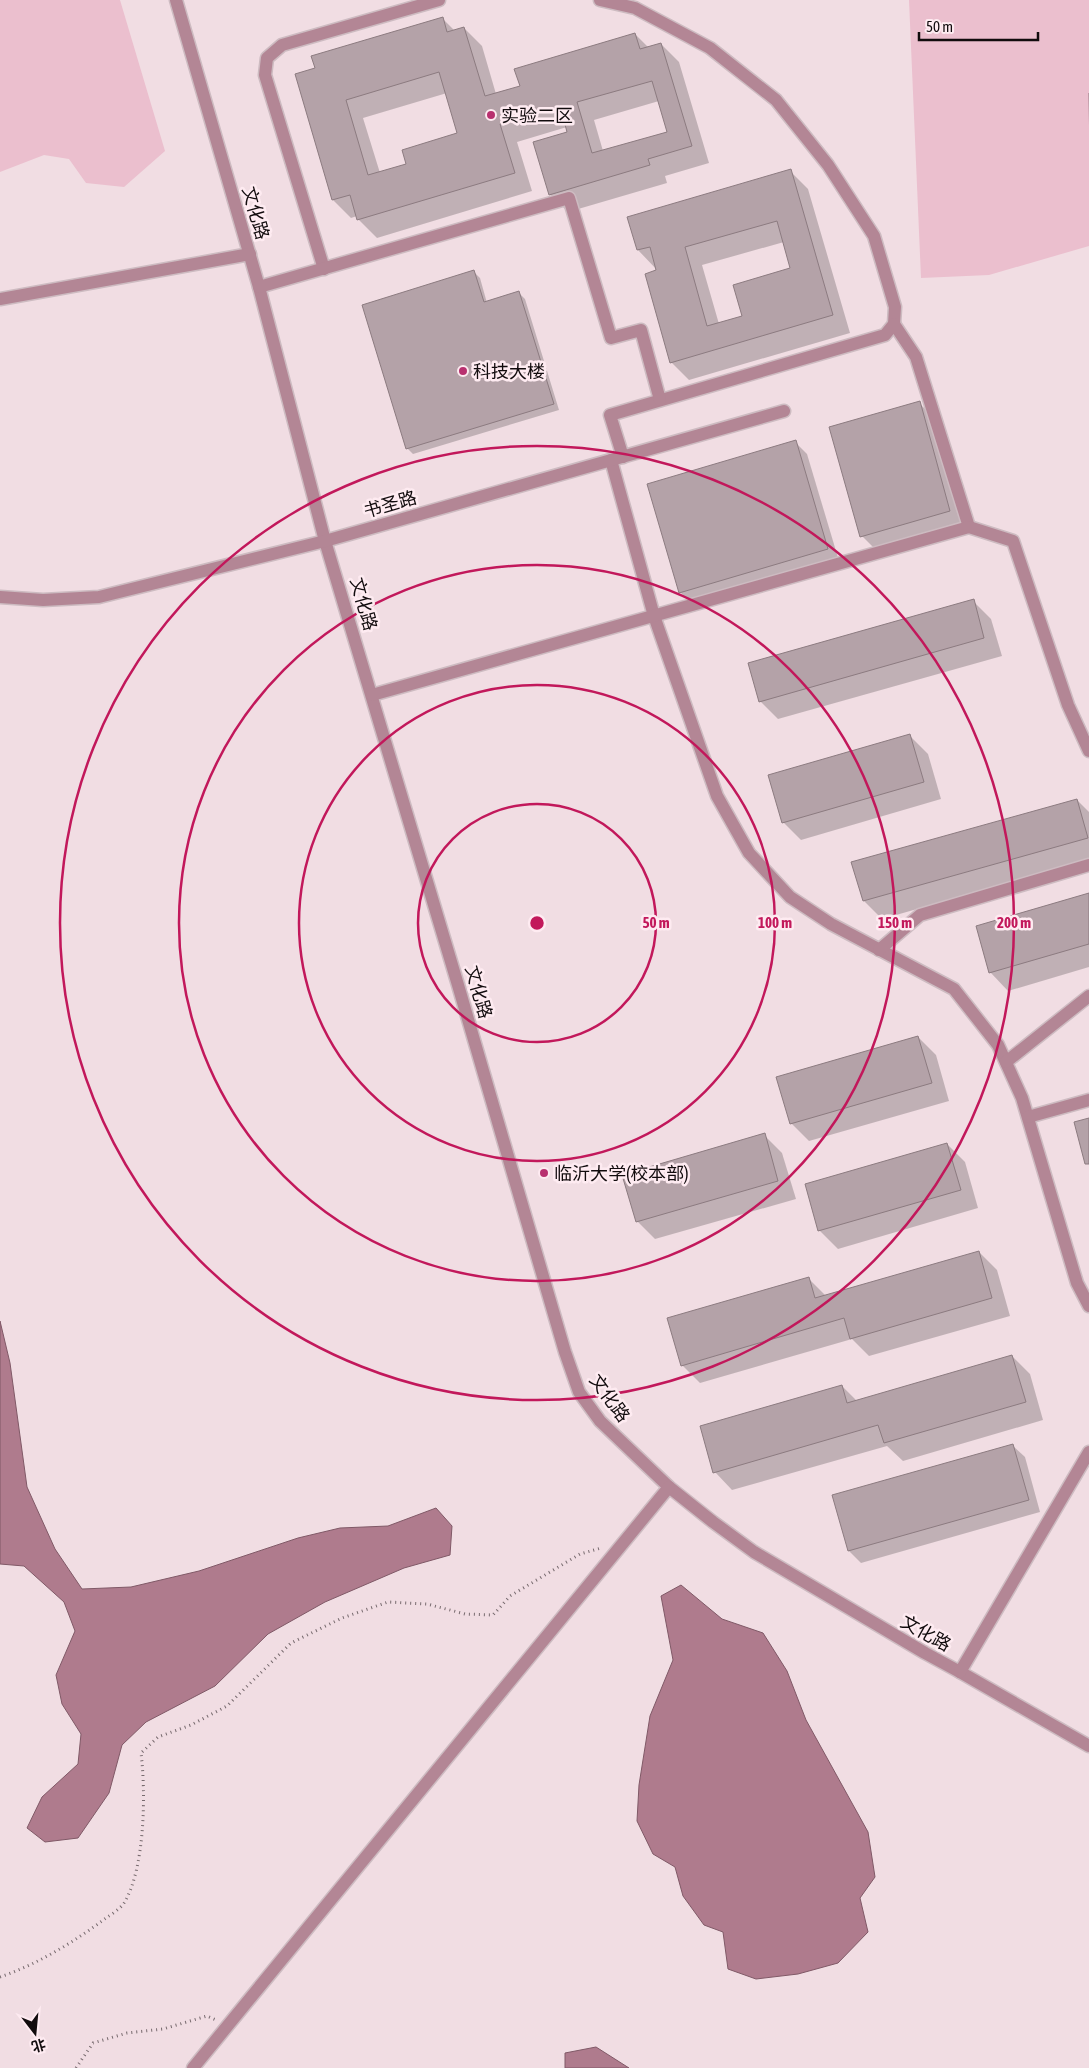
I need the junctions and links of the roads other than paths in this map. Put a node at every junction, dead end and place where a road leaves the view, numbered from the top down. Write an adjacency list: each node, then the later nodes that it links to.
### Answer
1 (176, 0): 4 (street, 文化路)
2 (439, 0): 5 (street)
3 (600, 0): 8 (street)
4 (250, 254): 6 (street, 文化路); 7 (street)
5 (324, 269): 6 (street); 9 (street)
6 (259, 287): 14 (street, 文化路)
7 (0, 299)
8 (894, 324): 9 (street); 13 (street)
9 (660, 400): 11 (street)
10 (784, 411): 11 (street, 书圣路)
11 (624, 457): 12 (street, 书圣路)
12 (611, 460): 14 (street, 书圣路); 16 (street)
13 (969, 527): 16 (street); 18 (street)
14 (325, 541): 15 (street, 书圣路); 17 (street, 文化路)
15 (0, 597)
16 (654, 616): 17 (street); 20 (street)
17 (372, 695): 27 (street, 文化路)
18 (1089, 751)
19 (1089, 865): 20 (street)
20 (879, 950): 22 (street)
21 (1089, 996): 22 (street)
22 (1006, 1062): 24 (street)
23 (1089, 1100): 24 (street)
24 (1028, 1117): 25 (street)
25 (1089, 1306)
26 (1089, 1452): 28 (street)
27 (669, 1487): 28 (street, 文化路); 30 (street)
28 (960, 1672): 29 (street, 文化路)
29 (1089, 1746)
30 (193, 2068)

